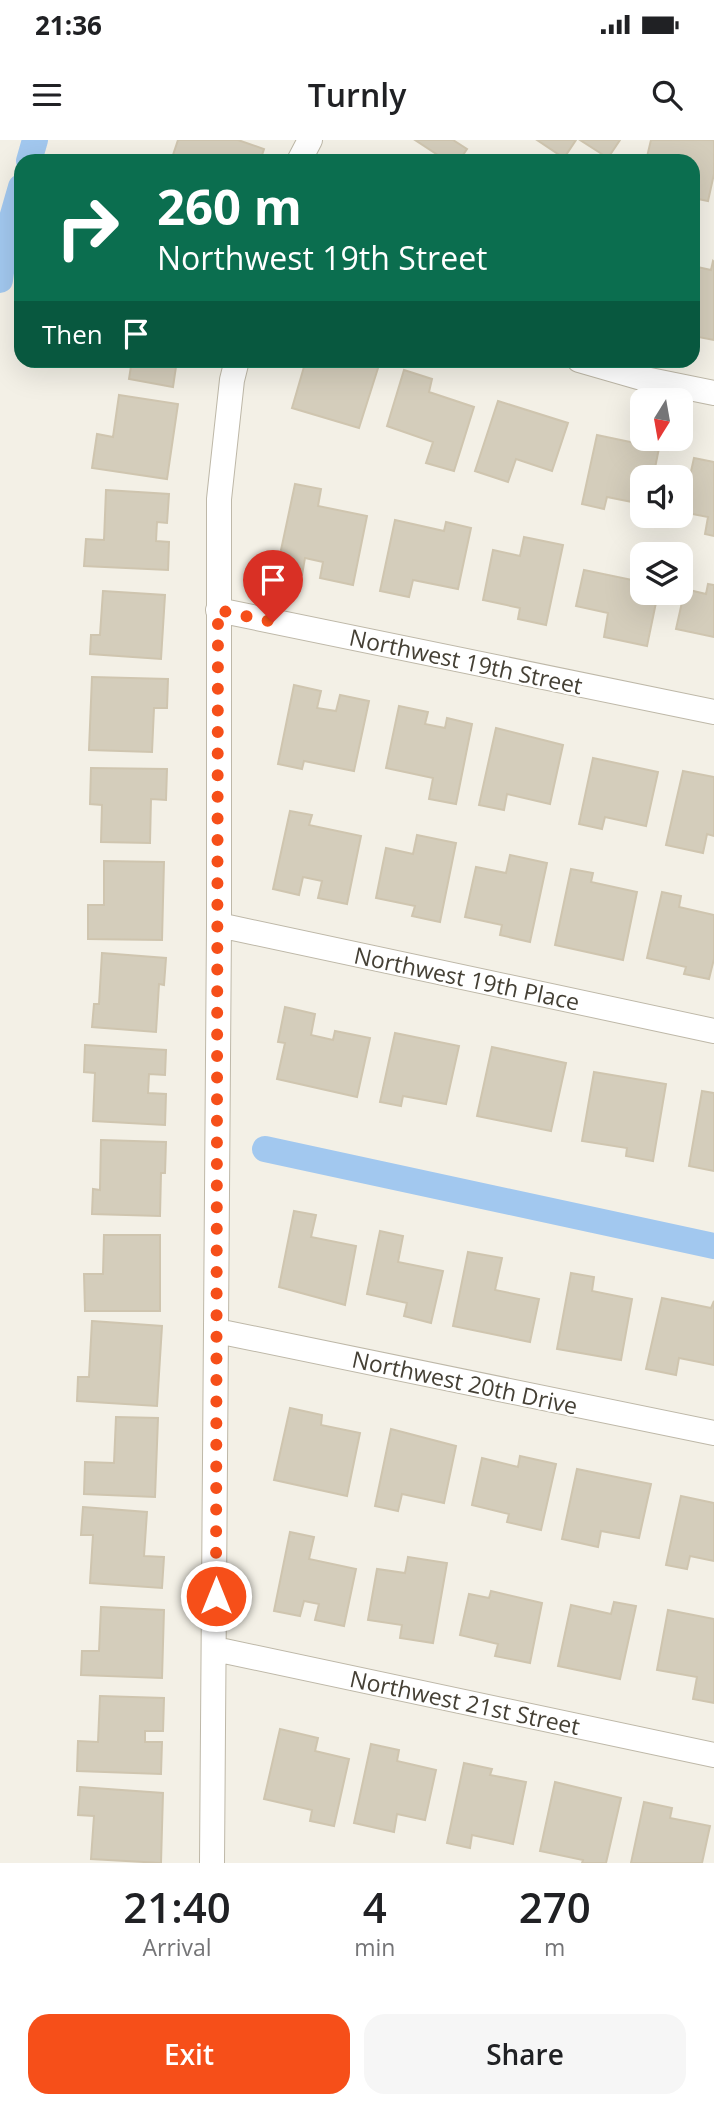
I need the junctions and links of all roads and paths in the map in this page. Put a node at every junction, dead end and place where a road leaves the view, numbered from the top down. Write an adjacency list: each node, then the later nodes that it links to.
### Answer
1 (235, 368): 4 (street)
2 (607, 368): 3 (street)
3 (714, 393)
4 (218, 610): 5 (street, Northwest 19th Street); 6 (street)
5 (714, 712)
6 (219, 925): 7 (street, Northwest 19th Place); 8 (street)
7 (714, 1031)
8 (217, 1331): 9 (street, Northwest 20th Drive); 10 (street)
9 (714, 1433)
10 (215, 1649): 11 (street, Northwest 21st Street); 12 (street)
11 (714, 1755)
12 (212, 1863)

